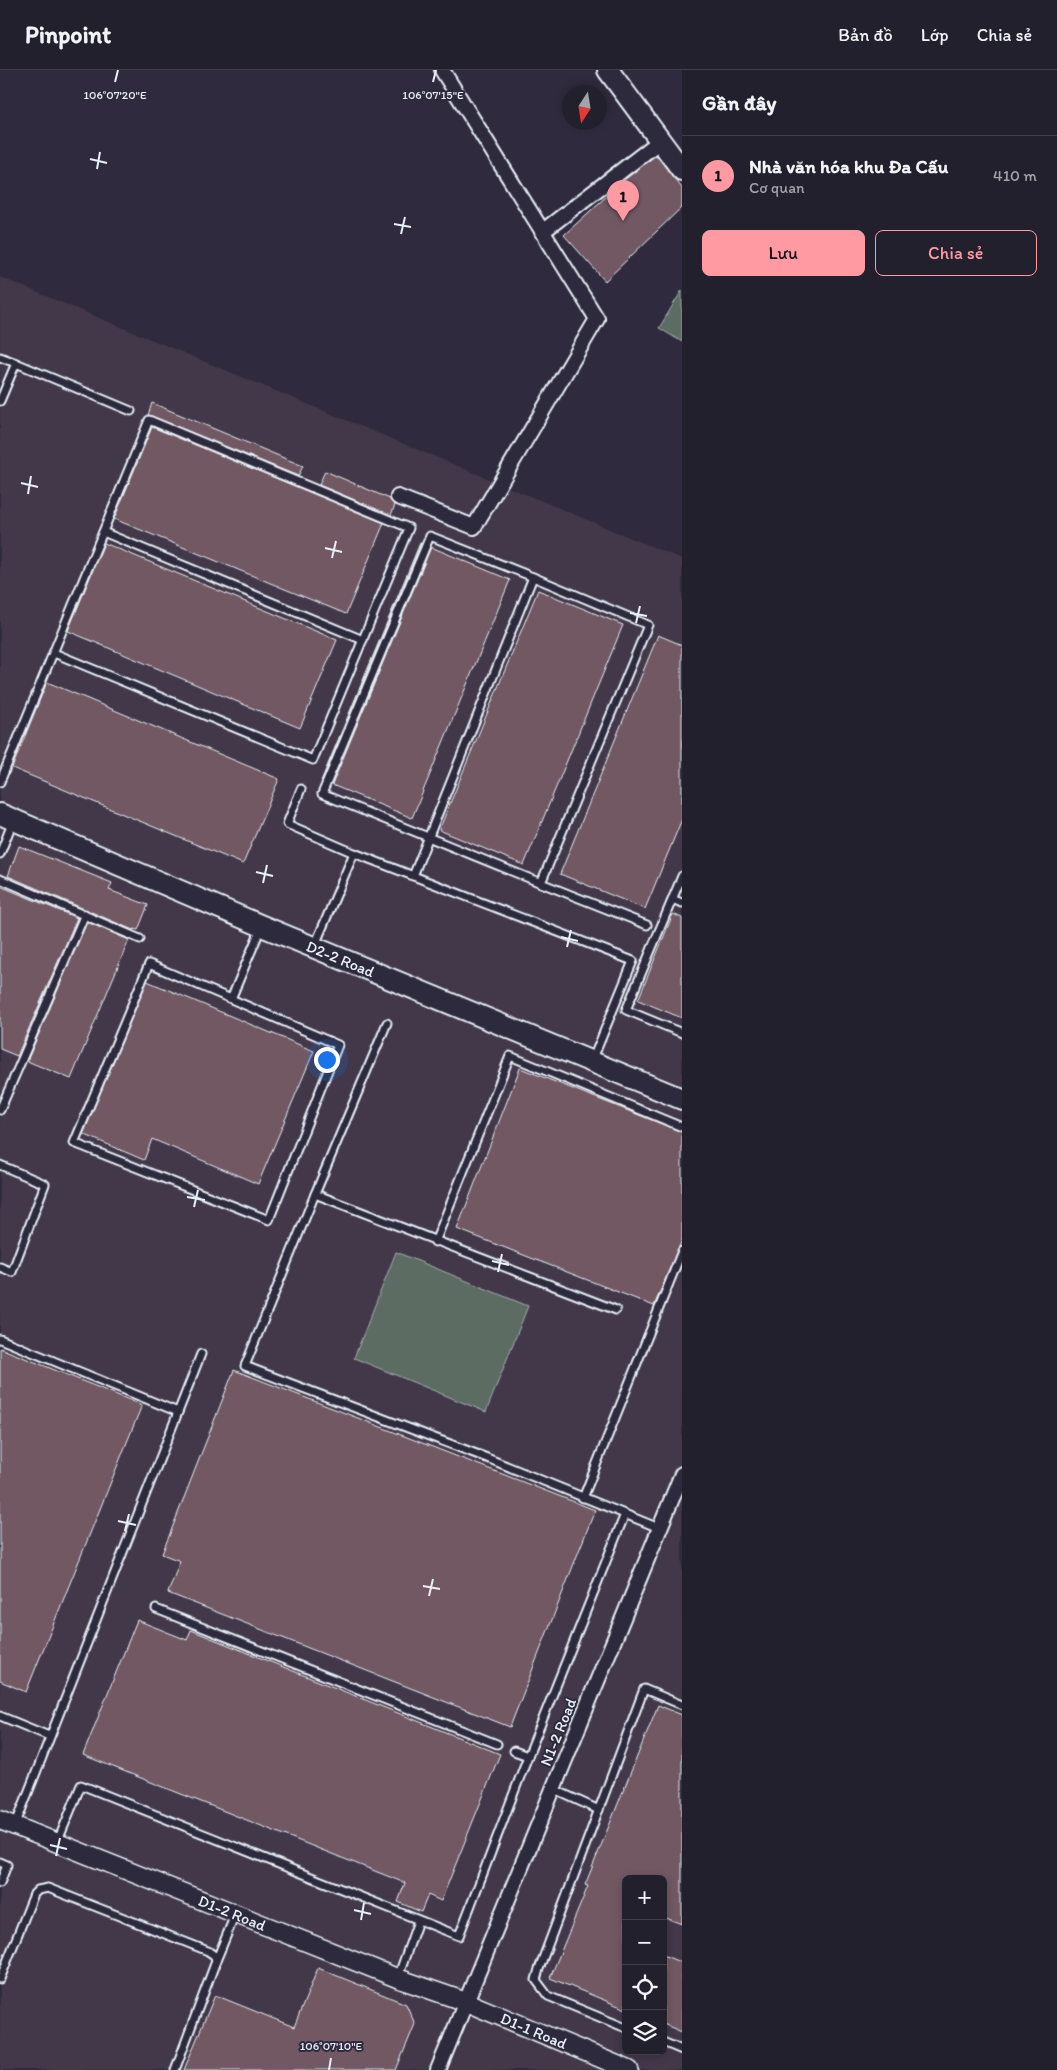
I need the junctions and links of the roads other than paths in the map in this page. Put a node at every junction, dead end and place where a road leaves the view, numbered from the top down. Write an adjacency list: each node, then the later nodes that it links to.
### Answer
1 (442, 70): 5 (street)
2 (608, 70): 3 (main road)
3 (660, 141): 4 (main road); 5 (street)
4 (679, 159)
5 (542, 232): 10 (street)
6 (0, 357): 7 (lane)
7 (16, 363): 8 (lane); 9 (lane)
8 (0, 401)
9 (131, 411)
10 (398, 497)
11 (103, 532): 13 (lane); 13 (lane); 14 (lane)
12 (533, 577): 18 (lane); 18 (lane); 24 (lane)
13 (363, 640): 14 (lane)
14 (54, 653): 15 (lane)
15 (0, 782)
16 (302, 789): 19 (lane)
17 (7, 817): 20 (lane); 29 (main road, D2-2 Road)
18 (428, 838): 21 (lane); 24 (lane)
19 (354, 853): 21 (lane); 31 (lane)
20 (0, 854)
21 (413, 876): 35 (lane)
22 (682, 876): 25 (lane)
23 (0, 879): 27 (lane)
24 (541, 883): 28 (lane)
25 (672, 899): 26 (lane); 34 (lane)
26 (682, 904)
27 (85, 914): 30 (lane); 37 (lane)
28 (647, 925)
29 (262, 926): 31 (main road, D2-2 Road); 32 (lane)
30 (140, 939)
31 (314, 947): 35 (main road, D2-2 Road)
32 (231, 999): 32 (lane)
33 (387, 1023): 40 (lane)
34 (682, 1033)
35 (592, 1061): 36 (main road, D2-2 Road)
36 (682, 1098)
37 (0, 1110)
38 (682, 1127): 41 (lane)
39 (0, 1165): 43 (lane)
40 (315, 1194): 41 (lane); 49 (lane)
41 (436, 1242): 44 (lane)
42 (682, 1250): 49 (lane)
43 (0, 1267)
44 (616, 1310)
45 (0, 1339): 47 (lane)
46 (201, 1354): 47 (lane)
47 (178, 1412): 55 (lane)
48 (682, 1474): 51 (street, N1-2 Road)
49 (583, 1498): 50 (lane)
50 (625, 1514): 51 (lane); 58 (lane)
51 (660, 1528): 59 (street, N1-2 Road)
52 (156, 1608): 56 (lane)
53 (682, 1705): 60 (lane)
54 (0, 1716): 55 (lane)
55 (49, 1736): 61 (lane)
56 (497, 1744)
57 (514, 1751): 58 (lane)
58 (528, 1756): 66 (lane)
59 (553, 1790): 60 (lane); 70 (street, N1-2 Road)
60 (599, 1810): 71 (lane)
61 (8, 1823): 62 (street, D1-2 Road)
62 (57, 1844): 65 (street, D1-2 Road); 66 (lane)
63 (0, 1862): 64 (lane)
64 (0, 1883)
65 (236, 1914): 67 (lane); 68 (street, D1-2 Road)
66 (418, 1921): 68 (lane)
67 (216, 1961): 69 (lane); 74 (lane)
68 (397, 1978): 70 (street, D1-2 Road)
69 (0, 1979)
70 (466, 2002): 75 (street, N1-2 Road); 76 (street, D1-1 Road)
71 (622, 2026)
72 (667, 2044): 73 (lane)
73 (682, 2050)
74 (175, 2070)
75 (438, 2070)
76 (629, 2070)

